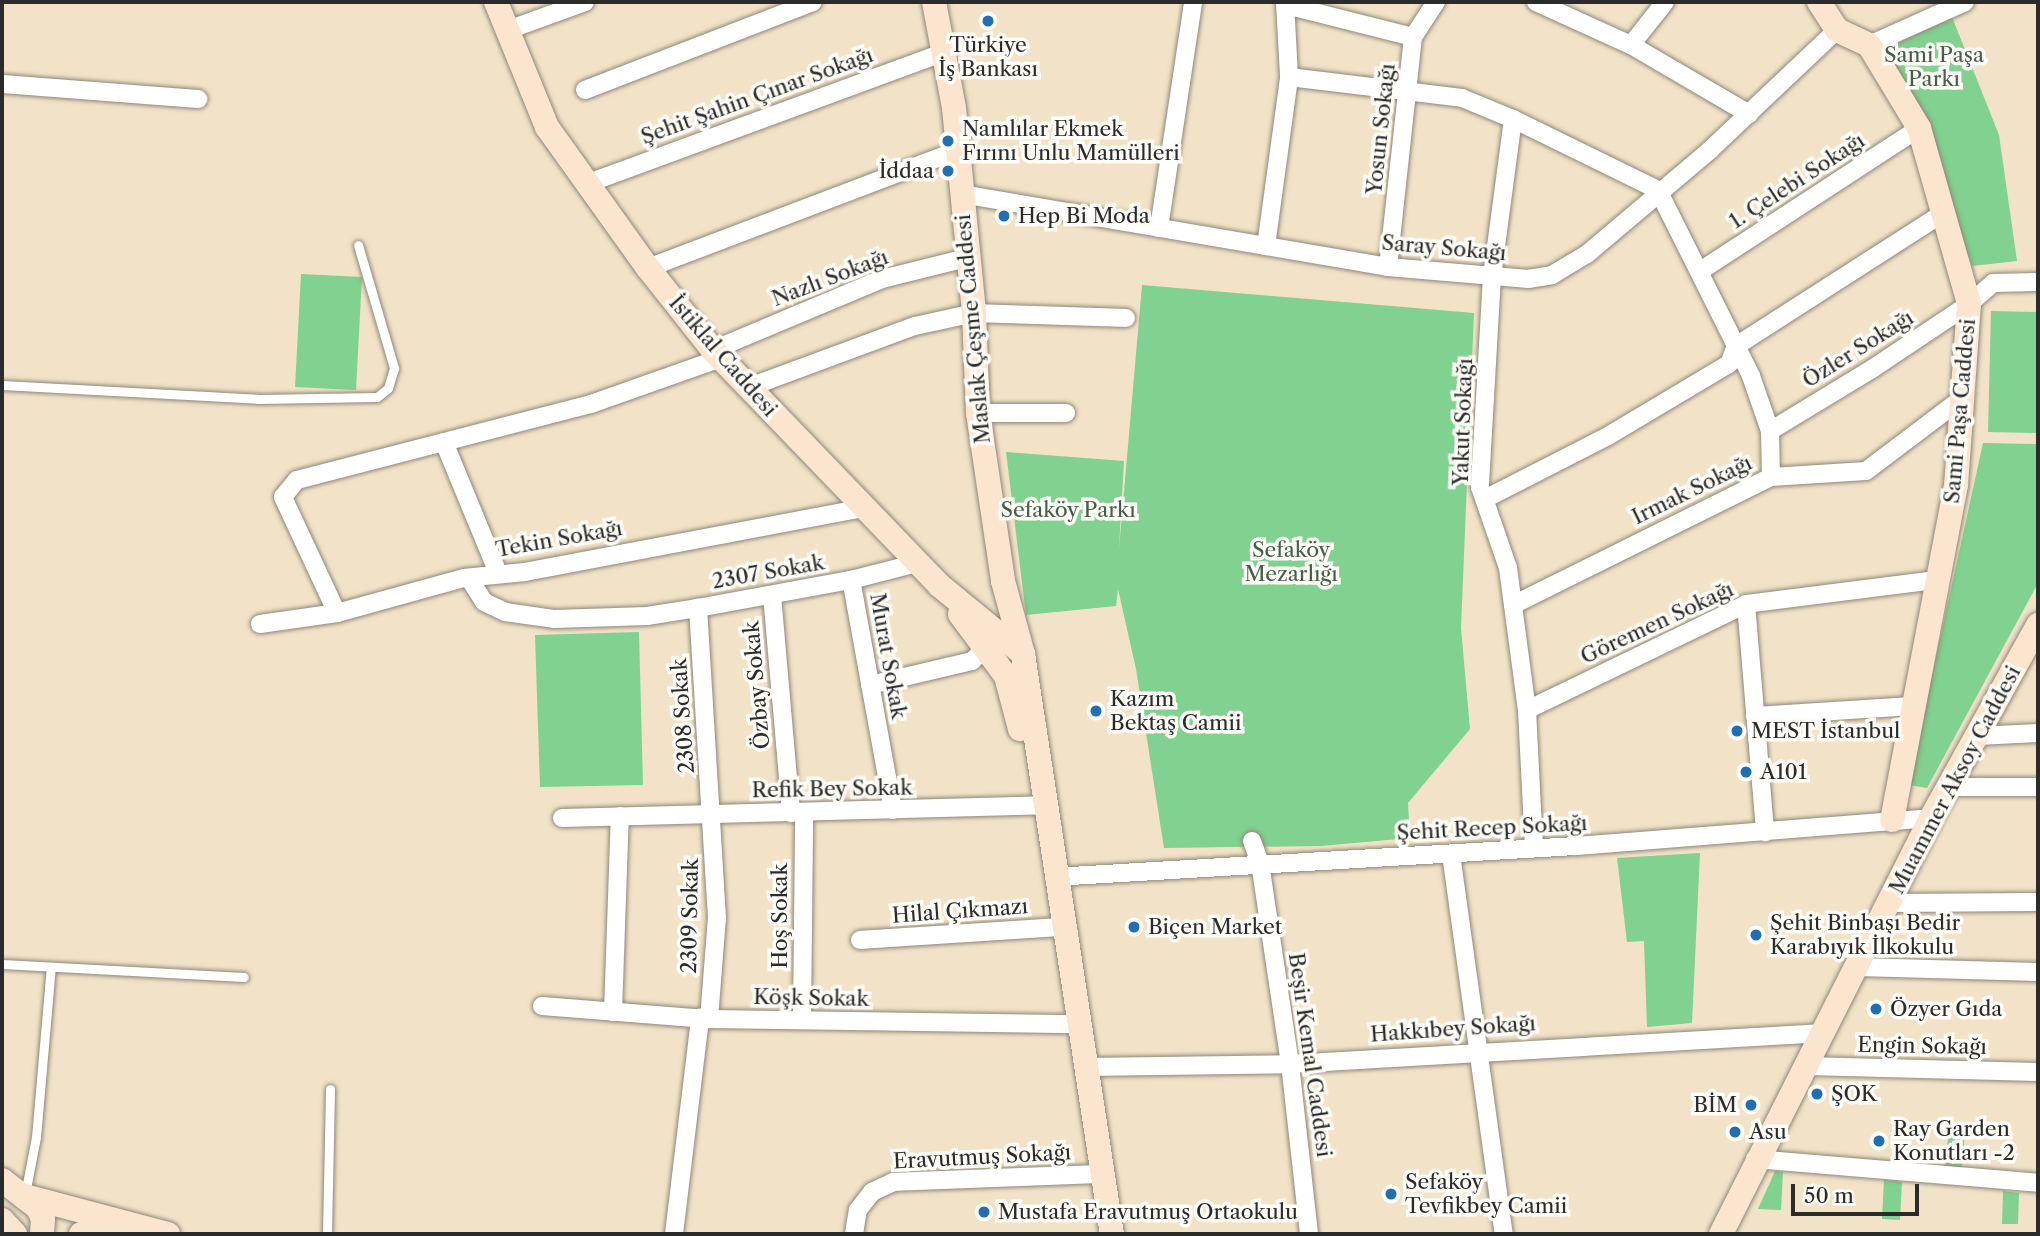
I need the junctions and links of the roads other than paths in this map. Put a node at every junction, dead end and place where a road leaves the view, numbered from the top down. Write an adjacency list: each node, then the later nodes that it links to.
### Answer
1 (496, 2): 12 (street, İstiklal Caddesi)
2 (585, 2): 12 (street)
3 (813, 2): 20 (street)
4 (934, 2): 17 (street, Maslak Çeşme Caddesi)
5 (1193, 2): 31 (street)
6 (1436, 2): 14 (street, Yosun Sokağı)
7 (1536, 2): 15 (street)
8 (1665, 2): 15 (street)
9 (1820, 2): 13 (street)
10 (1965, 2): 16 (street)
11 (1285, 3): 14 (street); 18 (street)
12 (508, 30): 27 (street, İstiklal Caddesi)
13 (1837, 30): 16 (street); 23 (street, Saray Sokağı)
14 (1413, 37): 21 (street, Yosun Sokağı)
15 (1631, 45): 23 (street)
16 (1868, 45): 25 (street, Sami Paşa Caddesi)
17 (944, 51): 26 (street, Maslak Çeşme Caddesi); 27 (street, Şehit Şahin Çınar Sokağı)
18 (1289, 77): 21 (street); 33 (street)
19 (2, 84): 22 (street)
20 (585, 90)
21 (1409, 93): 24 (street); 35 (street, Yosun Sokağı)
22 (198, 99)
23 (1749, 114): 28 (street, Saray Sokağı)
24 (1513, 119): 28 (street); 38 (street, Yakut Sokağı)
25 (1919, 128): 30 (street, Sami Paşa Caddesi); 37 (street, 1. Çelebi Sokağı)
26 (958, 150): 29 (street, Maslak Çeşme Caddesi); 36 (street)
27 (586, 184): 36 (street, İstiklal Caddesi)
28 (1658, 190): 37 (street); 38 (street, Saray Sokağı)
29 (961, 194): 31 (street, Saray Sokağı); 34 (street, Maslak Çeşme Caddesi)
30 (1943, 213): 40 (street, Sami Paşa Caddesi); 43 (street)
31 (1159, 228): 33 (street, Saray Sokağı)
32 (358, 245): 45 (lane)
33 (1266, 246): 35 (street, Saray Sokağı)
34 (967, 258): 41 (street, Maslak Çeşme Caddesi); 44 (street, Nazlı Sokağı)
35 (1388, 267): 38 (street, Saray Sokağı)
36 (648, 268): 44 (street, İstiklal Caddesi)
37 (1700, 271): 43 (street)
38 (1492, 276): 53 (street, Yakut Sokağı)
39 (2038, 282): 40 (street, Özler Sokağı)
40 (1969, 304): 47 (street, Sami Paşa Caddesi); 50 (street, Özler Sokağı)
41 (974, 313): 42 (street); 46 (street); 48 (street, Maslak Çeşme Caddesi)
42 (1126, 318)
43 (1736, 346): 50 (street); 53 (street)
44 (717, 354): 46 (street, İstiklal Caddesi); 51 (street, Nazlı Sokağı)
45 (2, 385)
46 (747, 388): 54 (street, İstiklal Caddesi)
47 (1965, 396): 52 (street, Irmak Sokağı); 59 (street, Sami Paşa Caddesi)
48 (978, 413): 49 (street); 69 (street, Maslak Çeşme Caddesi)
49 (1066, 413)
50 (1770, 431): 52 (street)
51 (444, 442): 56 (street); 65 (street, Nazlı Sokağı)
52 (1771, 477): 63 (street, Irmak Sokağı)
53 (1485, 499): 63 (street, Yakut Sokağı)
54 (867, 507): 55 (street, İstiklal Caddesi); 56 (street, Tekin Sokağı)
55 (921, 562): 58 (street, Murat Sokak); 60 (street, İstiklal Caddesi)
56 (498, 573): 57 (street, Tekin Sokağı)
57 (469, 578): 64 (street, 2307 Sokak); 65 (street, Tekin Sokağı)
58 (851, 580): 61 (street, 2307 Sokak); 70 (street, Murat Sokak)
59 (1937, 580): 62 (street, Göremen Sokağı); 71 (street, Sami Paşa Caddesi)
60 (939, 585): 68 (street); 69 (street, İstiklal Caddesi)
61 (772, 595): 64 (street, 2307 Sokak); 80 (street, Özbay Sokak)
62 (1746, 604): 72 (street, Göremen Sokağı); 73 (street)
63 (1513, 605): 72 (street, Yakut Sokağı)
64 (698, 610): 81 (street, 2308 Sokak)
65 (337, 613): 66 (street, Tekin Sokağı)
66 (260, 624)
67 (2037, 629): 75 (street, Muammer Aksoy Caddesi)
68 (985, 648): 70 (street); 78 (street)
69 (1023, 654): 78 (street, Maslak Çeşme Caddesi)
70 (870, 685): 79 (street, Murat Sokak)
71 (1913, 706): 73 (street); 85 (street, Sami Paşa Caddesi)
72 (1527, 710): 88 (street, Yakut Sokağı)
73 (1755, 716): 86 (street)
74 (2038, 733): 75 (street)
75 (1977, 736): 77 (street, Muammer Aksoy Caddesi)
76 (2038, 787): 77 (street)
77 (1948, 788): 84 (street, Muammer Aksoy Caddesi)
78 (1045, 805): 79 (street, Refik Bey Sokak); 91 (street)
79 (893, 810): 80 (street, Refik Bey Sokak)
80 (797, 812): 81 (street, Refik Bey Sokak); 104 (street, Hoş Sokak)
81 (714, 814): 82 (street, Refik Bey Sokak); 103 (street, 2309 Sokak)
82 (620, 816): 83 (street, Refik Bey Sokak); 102 (street)
83 (562, 818)
84 (1931, 818): 85 (street, Şehit Recep Sokağı); 93 (street, Muammer Aksoy Caddesi)
85 (1892, 820): 86 (street, Şehit Recep Sokağı)
86 (1765, 832): 88 (street, Şehit Recep Sokağı)
87 (1252, 841): 90 (street, Beşir Kemal Caddesi)
88 (1534, 848): 89 (street, Şehit Recep Sokağı)
89 (1451, 854): 90 (street, Şehit Recep Sokağı); 107 (street)
90 (1260, 863): 91 (street, Şehit Recep Sokağı); 108 (street, Beşir Kemal Caddesi)
91 (1054, 877): 94 (street)
92 (2038, 902): 93 (street)
93 (1890, 903): 98 (street, Muammer Aksoy Caddesi)
94 (1063, 927): 95 (street, Hilal Çıkmazı); 105 (street)
95 (860, 940)
96 (2, 964): 97 (lane)
97 (51, 967): 100 (lane); 117 (lane)
98 (1858, 967): 99 (street); 106 (street, Muammer Aksoy Caddesi)
99 (2038, 972)
100 (244, 977)
101 (542, 1006): 102 (street, Köşk Sokak)
102 (613, 1012): 103 (street, Köşk Sokak)
103 (705, 1018): 104 (street, Köşk Sokak); 125 (street, 2309 Sokak)
104 (803, 1020): 105 (street, Köşk Sokak)
105 (1080, 1024): 110 (street)
106 (1824, 1033): 107 (street, Hakkıbey Sokağı); 109 (street, Muammer Aksoy Caddesi)
107 (1479, 1049): 108 (street, Hakkıbey Sokağı); 129 (street)
108 (1290, 1064): 110 (street, Hakkıbey Sokağı); 128 (street, Beşir Kemal Caddesi)
109 (1805, 1066): 111 (street, Engin Sokağı); 113 (street, Muammer Aksoy Caddesi)
110 (1086, 1067): 114 (street)
111 (2038, 1072)
112 (330, 1089): 124 (lane)
113 (1755, 1159): 116 (street); 130 (street, Muammer Aksoy Caddesi)
114 (1102, 1174): 126 (street, Eravutmuş Sokağı); 127 (street)
115 (2, 1181): 117 (street)
116 (2038, 1183)
117 (25, 1196): 119 (street); 121 (street)
118 (2, 1220): 120 (street)
119 (127, 1224): 122 (street); 123 (street)
120 (15, 1234)
121 (41, 1234)
122 (81, 1234)
123 (168, 1234)
124 (327, 1234)
125 (674, 1234)
126 (854, 1234)
127 (1112, 1234)
128 (1309, 1234)
129 (1504, 1234)
130 (1721, 1234)

